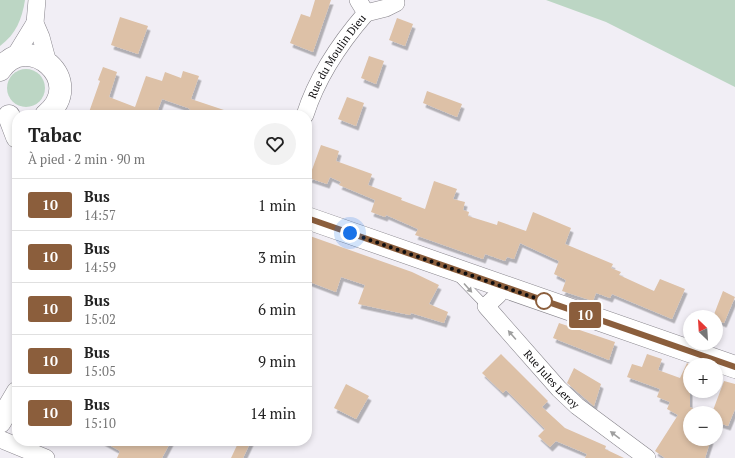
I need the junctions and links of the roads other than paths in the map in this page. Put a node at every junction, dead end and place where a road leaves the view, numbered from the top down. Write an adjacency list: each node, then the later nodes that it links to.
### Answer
1 (37, 0): 4 (street)
2 (396, 3): 3 (street)
3 (362, 7): 10 (street, Rue du Moulin Dieu)
4 (35, 23): 5 (street); 6 (street)
5 (48, 63): 6 (main road); 7 (main road)
6 (4, 66)
7 (60, 94): 8 (main road); 9 (main road)
8 (52, 110)
9 (66, 110)
10 (307, 110)
11 (312, 220): 12 (main road)
12 (451, 269): 13 (main road); 14 (lane, one-way to 14)
13 (501, 286): 14 (street); 15 (main road)
14 (486, 306): 22 (street, Rue Jules Leroy, one-way to 14)
15 (735, 367)
16 (12, 402): 17 (main road)
17 (0, 422)
18 (0, 439): 19 (street)
19 (12, 444)
20 (17, 446): 21 (street)
21 (46, 458)
22 (647, 458)

